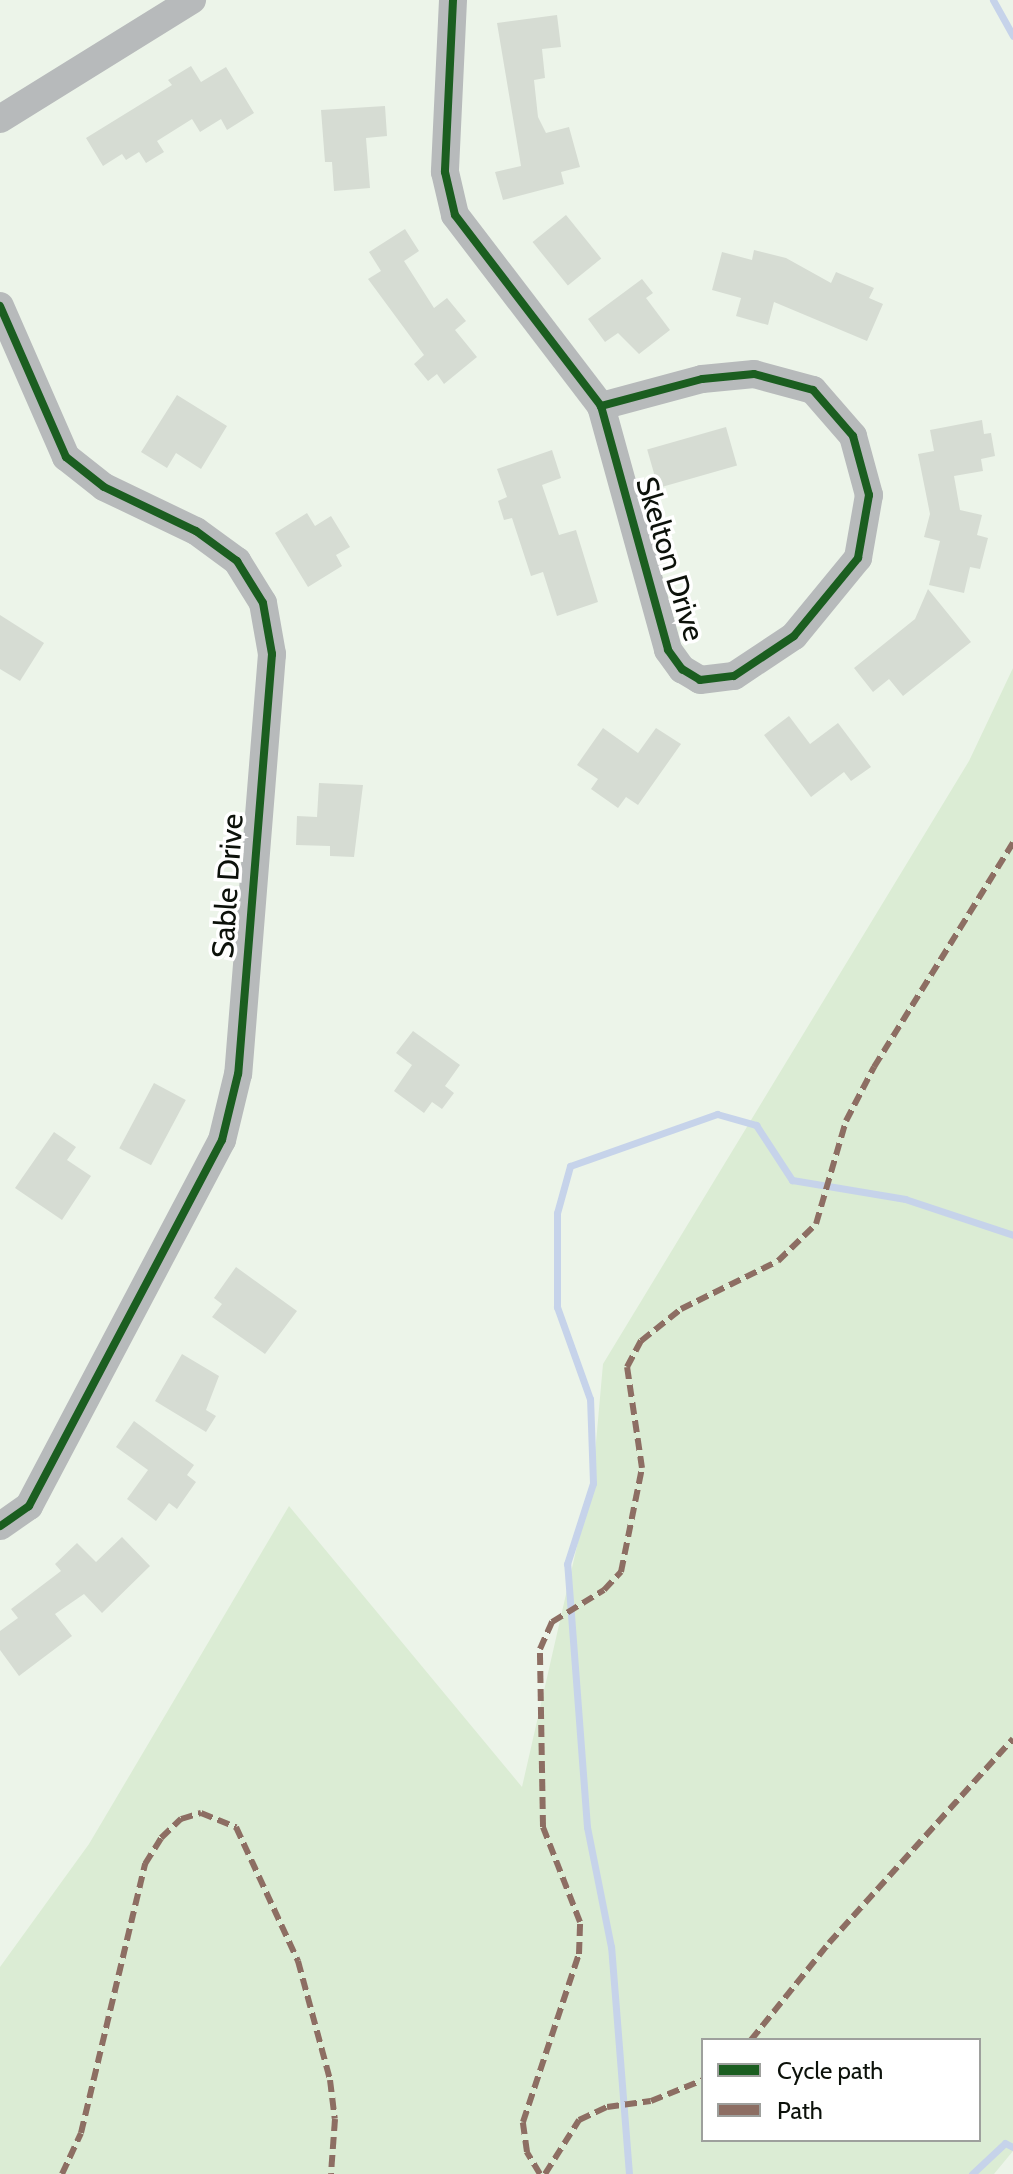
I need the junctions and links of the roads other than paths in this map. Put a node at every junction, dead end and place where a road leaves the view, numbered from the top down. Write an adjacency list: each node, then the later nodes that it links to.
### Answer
1 (192, 0): 3 (street)
2 (453, 0): 5 (street, Skelton Drive)
3 (0, 119)
4 (0, 306): 6 (street, Sable Drive)
5 (601, 406): 5 (street, Skelton Drive)
6 (0, 1526)

